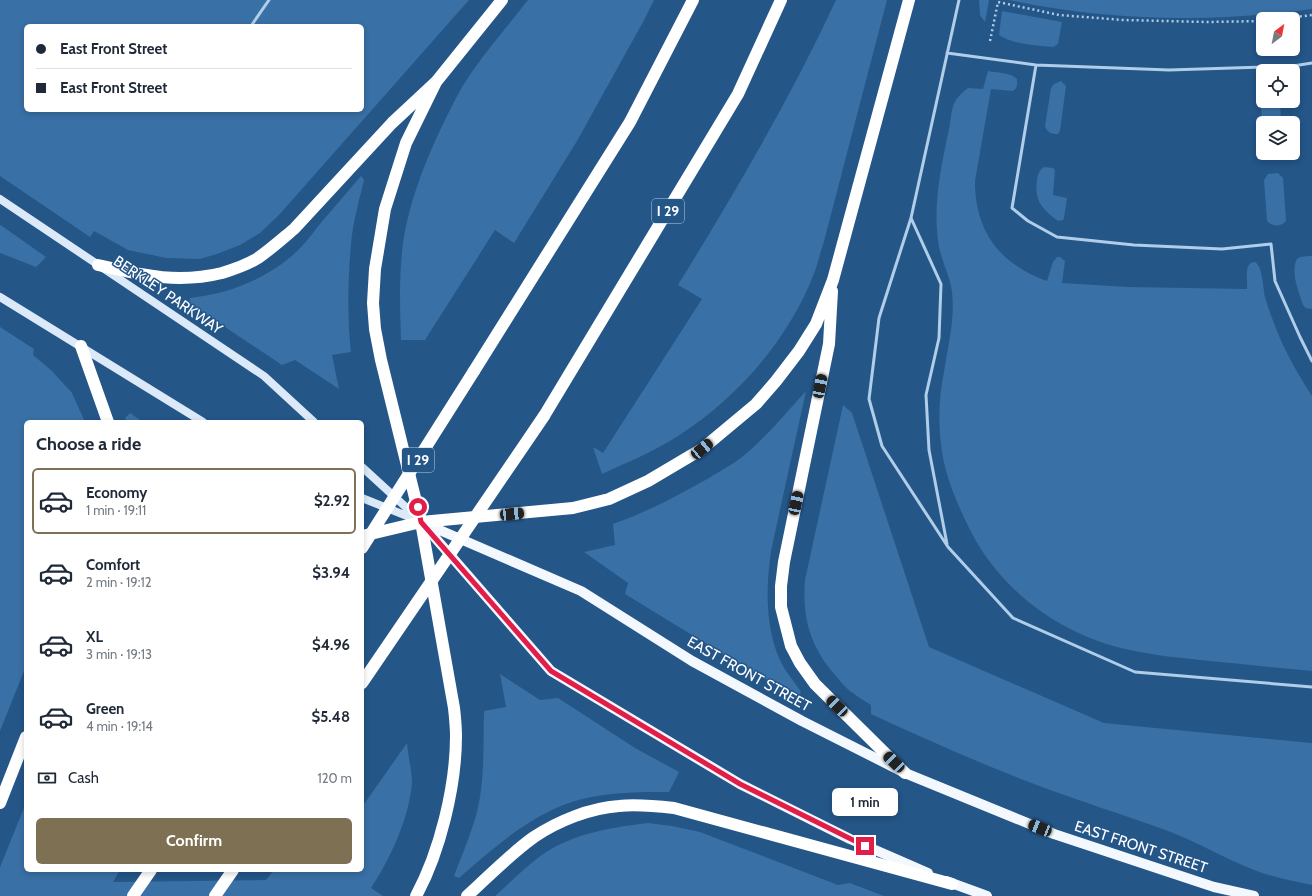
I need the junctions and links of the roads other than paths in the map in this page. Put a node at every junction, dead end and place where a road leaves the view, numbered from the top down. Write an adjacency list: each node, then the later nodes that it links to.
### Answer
1 (269, 0): 7 (lane)
2 (502, 0): 11 (highway)
3 (693, 0): 26 (highway, I 29, bridge)
4 (782, 0): 28 (highway, I 29, bridge)
5 (909, 0): 15 (highway)
6 (959, 0): 8 (lane)
7 (252, 24)
8 (947, 53): 10 (lane); 13 (lane)
9 (1312, 62): 10 (lane)
10 (1036, 65): 18 (lane)
11 (436, 82): 14 (highway); 24 (highway)
12 (0, 199): 14 (main road, BERKLEY PARKWAY)
13 (911, 218): 27 (lane); 27 (lane)
14 (98, 265): 21 (main road, BERKLEY PARKWAY)
15 (833, 280): 24 (highway); 33 (highway)
16 (0, 296): 17 (main road)
17 (81, 346): 19 (highway); 20 (main road)
18 (1312, 361)
19 (107, 420)
20 (200, 420)
21 (312, 420)
22 (364, 469): 24 (main road)
23 (364, 499): 24 (main road, EAST FRONT STREET)
24 (421, 522): 25 (highway); 33 (main road, EAST FRONT STREET); 37 (main road, EAST FRONT STREET); 40 (highway)
25 (364, 536)
26 (364, 545)
27 (948, 547): 29 (lane)
28 (364, 680)
29 (1312, 687)
30 (24, 743): 32 (highway)
31 (24, 749): 32 (highway)
32 (19, 757): 34 (highway)
33 (905, 773): 43 (main road, EAST FRONT STREET)
34 (0, 803)
35 (150, 872): 38 (highway)
36 (232, 872): 39 (highway)
37 (952, 884): 41 (highway); 42 (main road, EAST FRONT STREET)
38 (134, 896)
39 (215, 896)
40 (416, 896)
41 (467, 896)
42 (987, 896)
43 (1254, 896)

